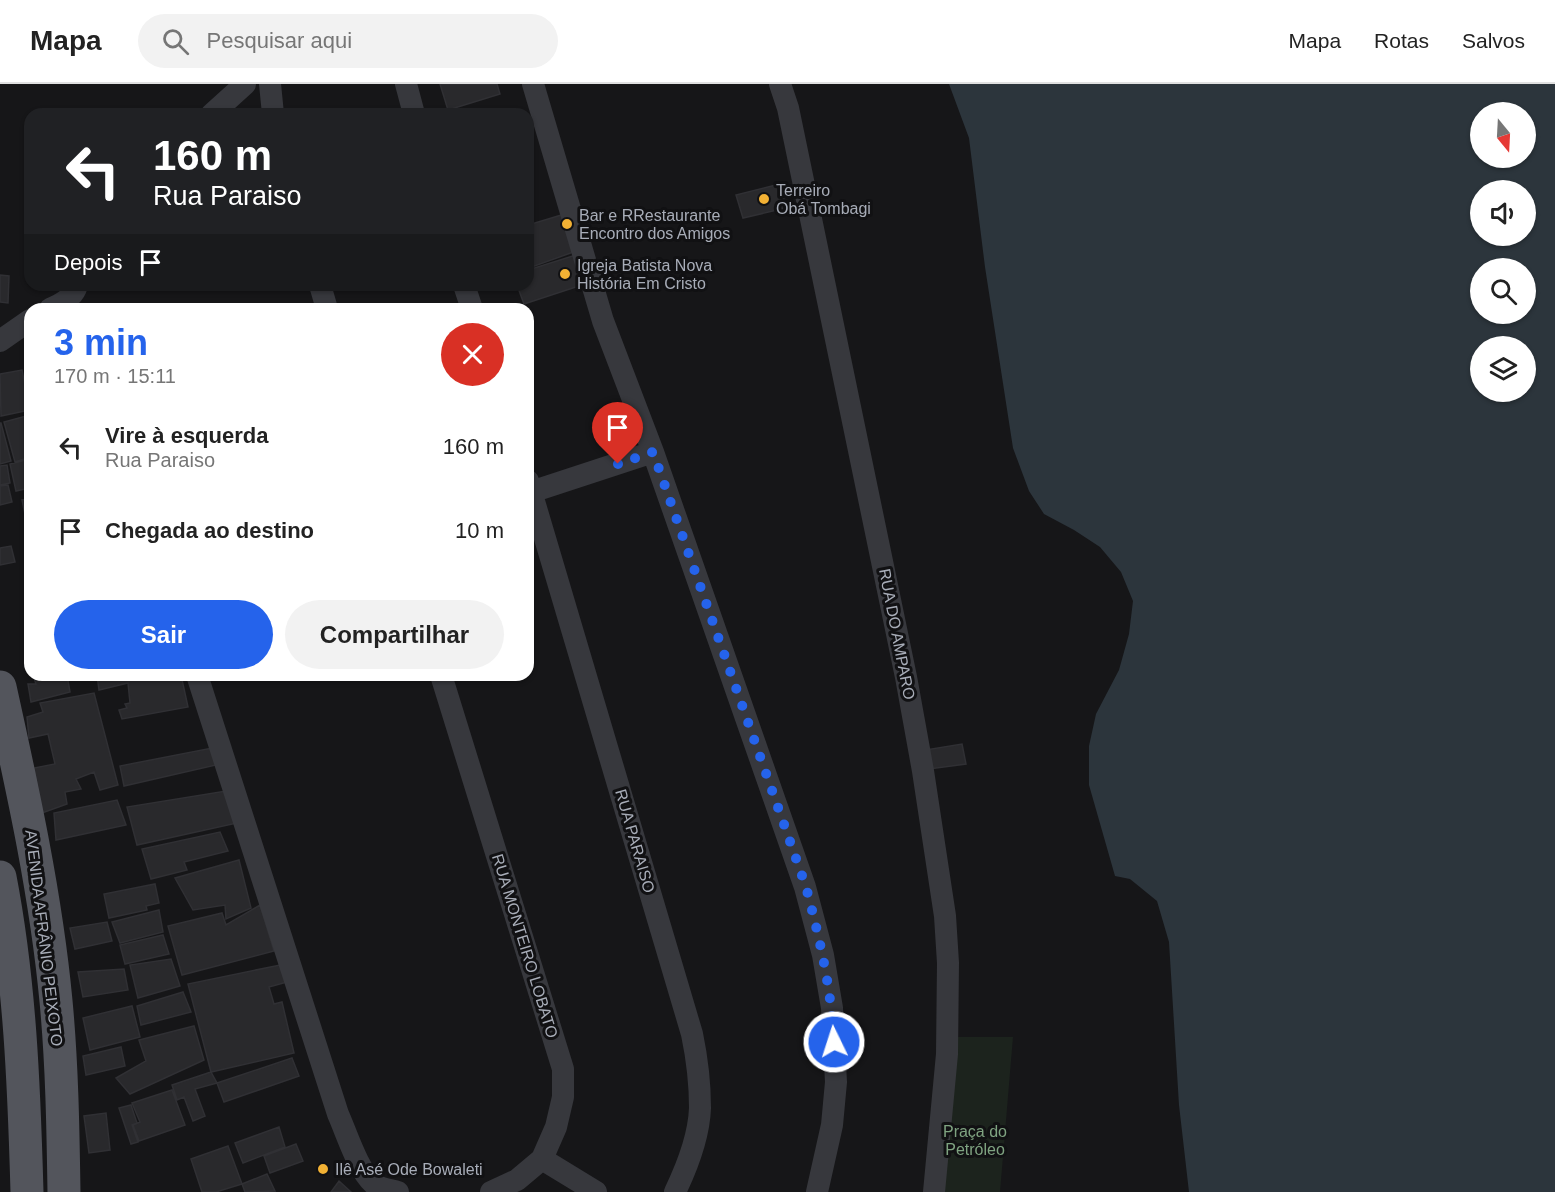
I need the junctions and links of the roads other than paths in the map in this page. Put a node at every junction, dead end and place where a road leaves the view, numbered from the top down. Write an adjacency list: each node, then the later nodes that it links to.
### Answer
1 (245, 84): 6 (street)
2 (270, 84): 7 (street)
3 (406, 84): 8 (street)
4 (533, 84): 15 (street)
5 (780, 84): 30 (street, RUA DO AMPARO)
6 (219, 108)
7 (272, 108)
8 (412, 108)
9 (77, 296): 10 (street)
10 (64, 303)
11 (24, 318): 12 (street)
12 (0, 320)
13 (24, 323): 14 (street)
14 (0, 341)
15 (653, 452): 16 (street, RUA PARAISO); 29 (street)
16 (534, 489)
17 (534, 508): 28 (street, RUA PARAISO)
18 (199, 681): 23 (street)
19 (445, 681): 22 (street, RUA MONTEIRO LOBATO)
20 (0, 687): 25 (main road, AVENIDA AFRÂNIO PEIXOTO)
21 (0, 877): 24 (main road, AVENIDA AFRÂNIO PEIXOTO)
22 (542, 1159): 26 (street, RUA MONTEIRO LOBATO); 27 (street)
23 (382, 1190)
24 (27, 1192)
25 (64, 1192)
26 (491, 1192)
27 (596, 1192)
28 (675, 1192)
29 (817, 1192)
30 (934, 1192)

